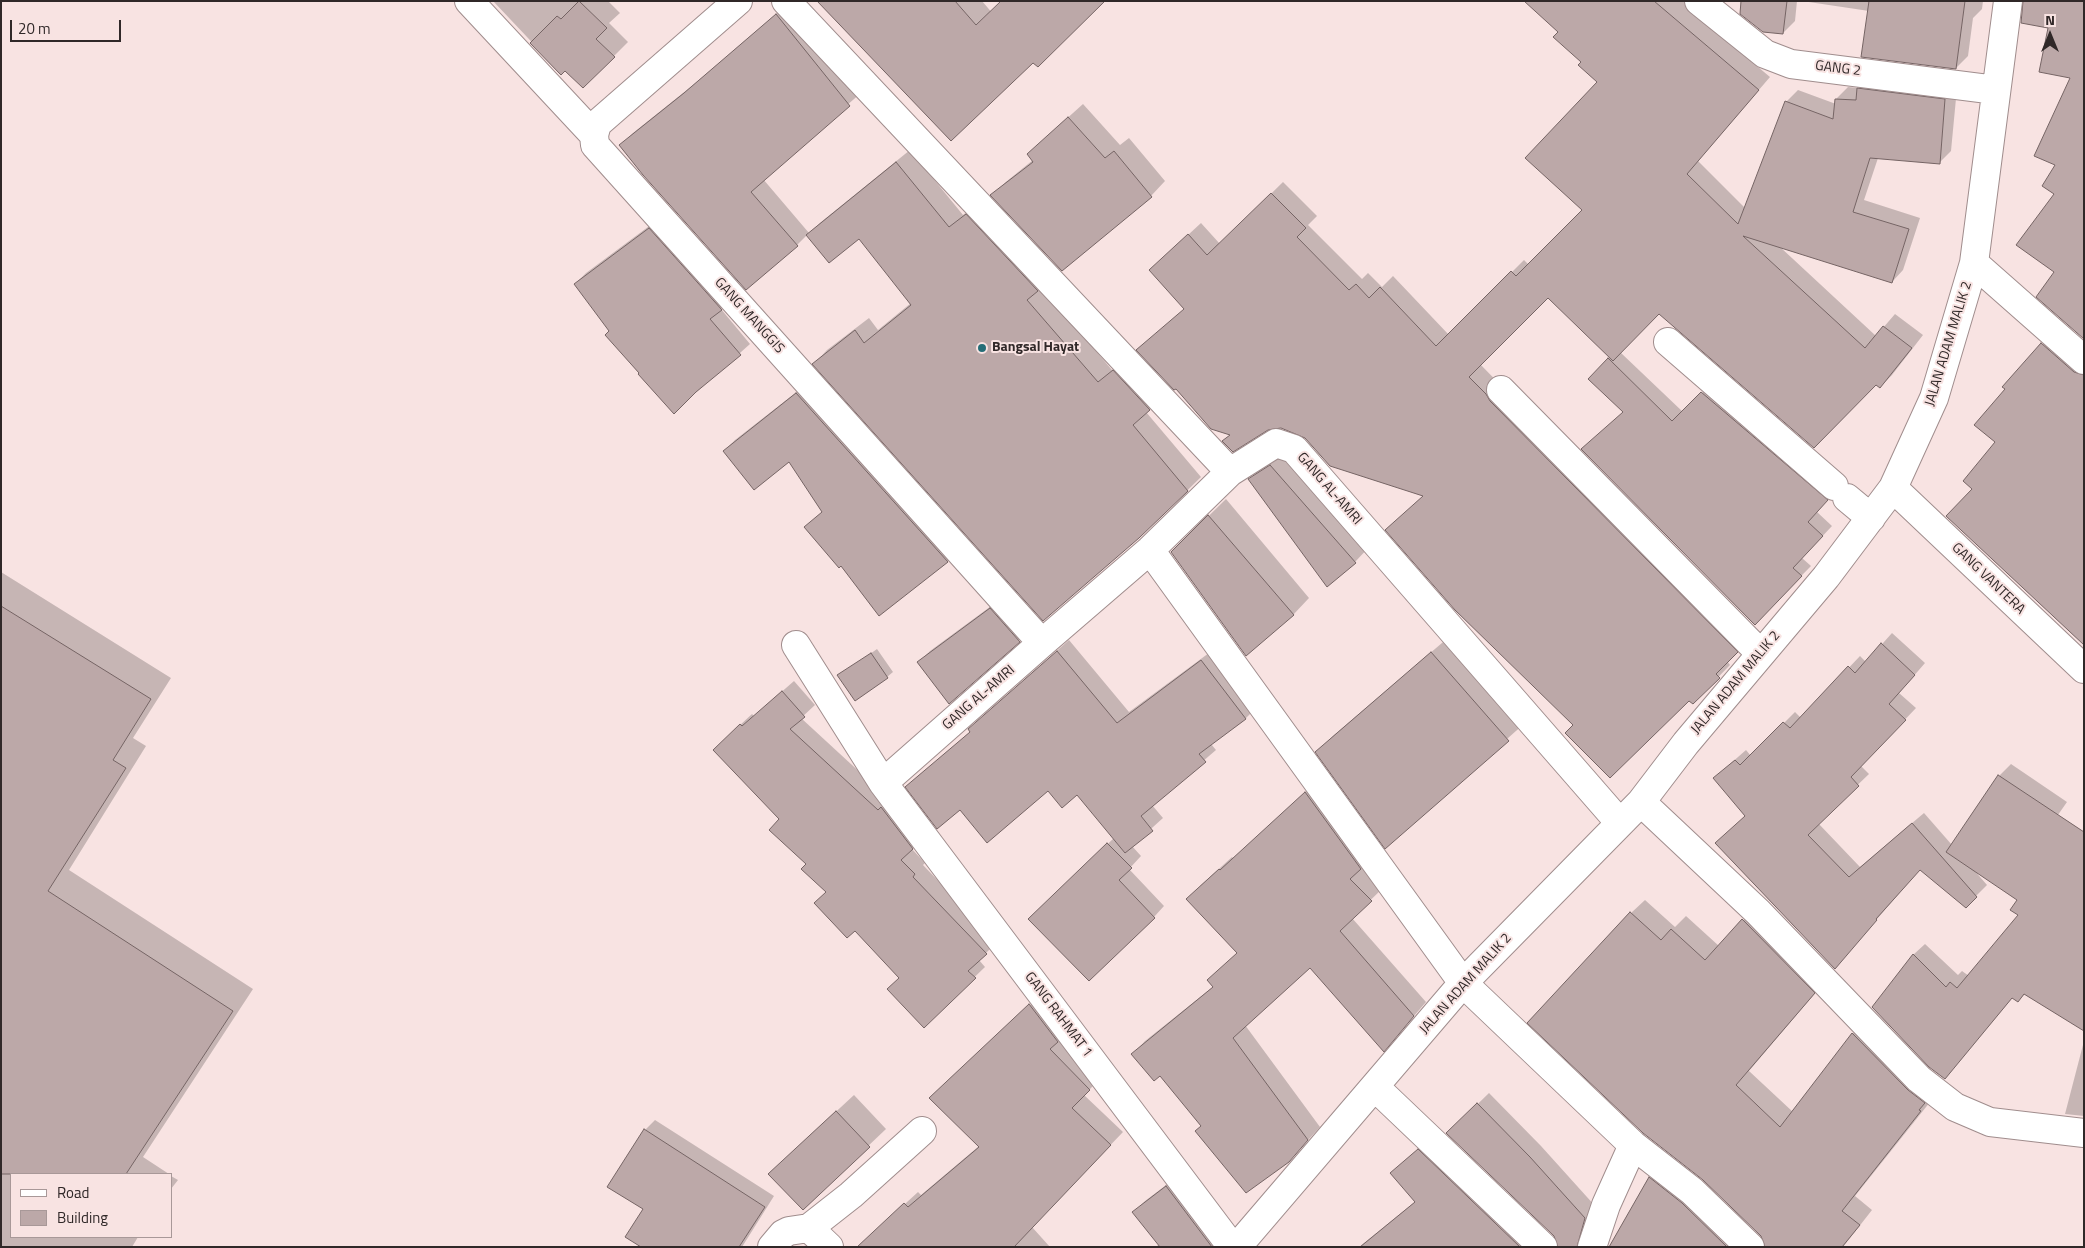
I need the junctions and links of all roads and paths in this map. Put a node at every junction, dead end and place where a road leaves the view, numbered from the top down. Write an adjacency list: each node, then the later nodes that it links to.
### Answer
1 (470, 1): 7 (street, GANG MANGGIS)
2 (738, 1): 7 (street)
3 (786, 1): 12 (street)
4 (1699, 1): 6 (street, GANG 2)
5 (2008, 1): 6 (street, JALAN ADAM MALIK 2)
6 (1996, 90): 8 (street, JALAN ADAM MALIK 2)
7 (594, 135): 16 (street, GANG MANGGIS)
8 (1974, 263): 10 (street); 13 (street, JALAN ADAM MALIK 2)
9 (1668, 342): 14 (street)
10 (2084, 360)
11 (1501, 390): 18 (street)
12 (1230, 472): 15 (street, GANG AL-AMRI); 22 (street, GANG AL-AMRI)
13 (1893, 488): 14 (street, JALAN ADAM MALIK 2); 19 (street, GANG VANTERA)
14 (1871, 518): 18 (street, JALAN ADAM MALIK 2)
15 (1150, 550): 16 (street, GANG AL-AMRI); 23 (street)
16 (1042, 643): 20 (street, GANG AL-AMRI)
17 (796, 644): 20 (street, GANG RAHMAT 1)
18 (1760, 653): 21 (street, JALAN ADAM MALIK 2)
19 (2084, 669)
20 (883, 783): 31 (street, GANG RAHMAT 1)
21 (1641, 802): 22 (street, JALAN ADAM MALIK 2); 26 (street)
22 (1620, 822): 23 (street, JALAN ADAM MALIK 2)
23 (1464, 983): 24 (street, JALAN ADAM MALIK 2); 27 (street)
24 (1375, 1087): 32 (street, JALAN ADAM MALIK 2); 33 (street)
25 (922, 1131): 28 (street)
26 (2084, 1133)
27 (1633, 1145): 34 (street); 35 (street)
28 (809, 1228): 29 (street); 30 (street)
29 (772, 1247)
30 (829, 1247)
31 (1232, 1247)
32 (1238, 1247)
33 (1544, 1247)
34 (1592, 1247)
35 (1750, 1247)

